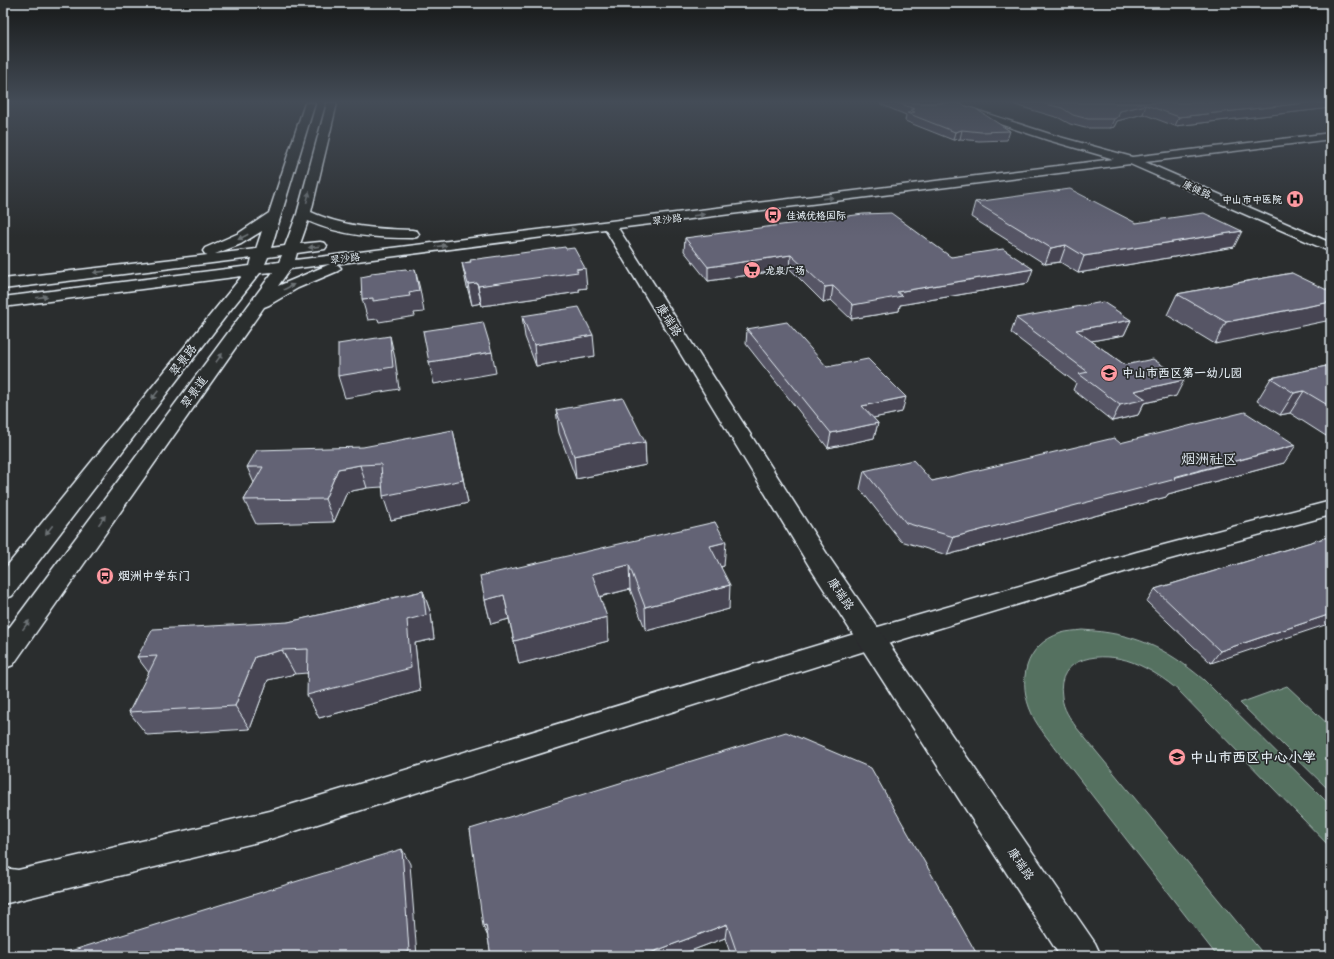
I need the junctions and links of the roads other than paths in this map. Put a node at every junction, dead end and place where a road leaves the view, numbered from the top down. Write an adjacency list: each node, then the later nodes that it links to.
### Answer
1 (296, 148): 12 (main road, 翠景路)
2 (321, 148): 11 (main road, 翠景道, one-way to 2)
3 (1086, 148): 7 (main road)
4 (1099, 148): 8 (main road)
5 (1184, 148): 8 (main road, 翠沙路)
6 (1231, 148): 9 (main road, 翠沙路)
7 (1104, 154): 8 (main road); 10 (main road)
8 (1125, 156): 9 (main road, 翠沙路); 14 (main road, 翠沙路, one-way to 8); 21 (main road, 康健路)
9 (1144, 158): 17 (main road, 康健路)
10 (776, 192)
11 (304, 214): 16 (main road); 22 (main road, 翠景道)
12 (275, 215): 24 (main road, 翠景路); 25 (main road, one-way to 25)
13 (489, 225): 18 (main road)
14 (610, 226): 18 (main road, 翠沙路, one-way to 14); 36 (main road, 康瑞路)
15 (428, 232): 16 (main road, 翠沙路)
16 (412, 234): 19 (main road, 翠沙路)
17 (1331, 238)
18 (492, 239): 23 (main road, 翠沙路, one-way to 18)
19 (352, 242)
20 (329, 245): 22 (main road, 翠沙路, one-way to 22)
21 (1331, 248)
22 (291, 250): 24 (main road, 翠沙路); 26 (main road, 翠景道)
23 (402, 251): 26 (main road, 翠沙路); 33 (main road, one-way to 23)
24 (259, 261): 25 (main road, 翠沙路); 26 (main road, 翠沙路); 28 (main road, 翠沙路); 32 (main road, 翠景路)
25 (161, 265): 27 (main road, 翠沙路)
26 (285, 266): 33 (main road, 翠景道)
27 (131, 268): 29 (main road, 翠沙路, one-way to 29); 30 (main road)
28 (176, 280): 30 (main road, 翠沙路); 32 (main road)
29 (3, 284)
30 (114, 288): 31 (main road, 翠沙路, one-way to 30)
31 (3, 302)
32 (226, 305): 35 (main road, 翠景路, one-way to 35)
33 (255, 307): 37 (main road, 翠景道, one-way to 33)
34 (1331, 508): 36 (street)
35 (3, 589)
36 (871, 639): 38 (street); 39 (main road, 康瑞路)
37 (3, 657)
38 (8, 886)
39 (1082, 956)

